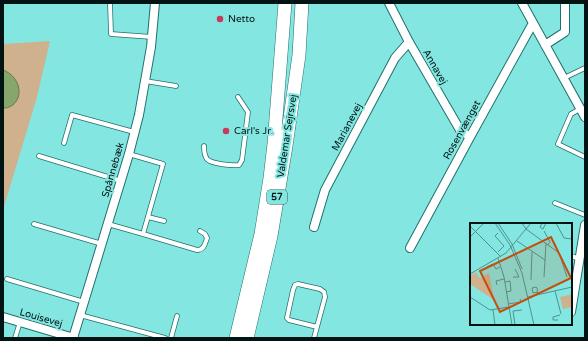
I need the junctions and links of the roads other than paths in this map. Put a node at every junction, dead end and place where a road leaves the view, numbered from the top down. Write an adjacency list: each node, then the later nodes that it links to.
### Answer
1 (110, 3): 9 (lane)
2 (155, 3): 9 (street, Spånnebæk)
3 (285, 3): 54 (main road, Valdemar Sejrsvej / 57)
4 (302, 3): 55 (main road, Valdemar Sejrsvej / 57)
5 (389, 3): 10 (street, Annavej)
6 (522, 3): 8 (street)
7 (565, 3): 11 (street)
8 (533, 23): 11 (street); 20 (street, Rosenvænget)
9 (152, 37): 14 (street, Spånnebæk)
10 (409, 42): 20 (street, Annavej); 34 (street, Marianevej)
11 (545, 45): 13 (street)
12 (585, 68): 13 (lane)
13 (564, 79): 17 (street)
14 (145, 81): 15 (lane); 19 (street, Spånnebæk)
15 (176, 86)
16 (238, 97): 22 (lane)
17 (580, 109): 18 (street); 25 (lane)
18 (585, 117)
19 (134, 132): 21 (lane); 23 (street, Spånnebæk)
20 (470, 137): 38 (street, Rosenvænget)
21 (64, 143)
22 (204, 146)
23 (129, 154): 26 (street, Spånnebæk); 29 (lane)
24 (39, 156): 26 (lane)
25 (585, 157)
26 (120, 181): 32 (street, Spånnebæk)
27 (556, 203): 28 (lane)
28 (585, 215)
29 (148, 217): 30 (lane); 36 (lane)
30 (164, 221)
31 (34, 224): 37 (lane)
32 (108, 224): 36 (lane); 37 (street, Spånnebæk)
33 (585, 225): 40 (street)
34 (314, 227)
35 (200, 231): 36 (lane)
36 (143, 234)
37 (102, 244): 43 (street, Spånnebæk)
38 (410, 248)
39 (572, 256): 40 (lane)
40 (580, 259): 42 (street)
41 (6, 279): 43 (lane)
42 (572, 301)
43 (84, 302): 44 (street, Spånnebæk)
44 (80, 315): 51 (street, Spånnebæk); 52 (lane)
45 (177, 316): 53 (lane)
46 (3, 317): 47 (street, Louisevej)
47 (20, 322): 49 (lane); 51 (street, Louisevej)
48 (317, 327): 48 (lane); 56 (lane)
49 (16, 337): 50 (lane)
50 (21, 338)
51 (74, 338)
52 (165, 338)
53 (171, 338)
54 (236, 338)
55 (248, 338)
56 (314, 338)

